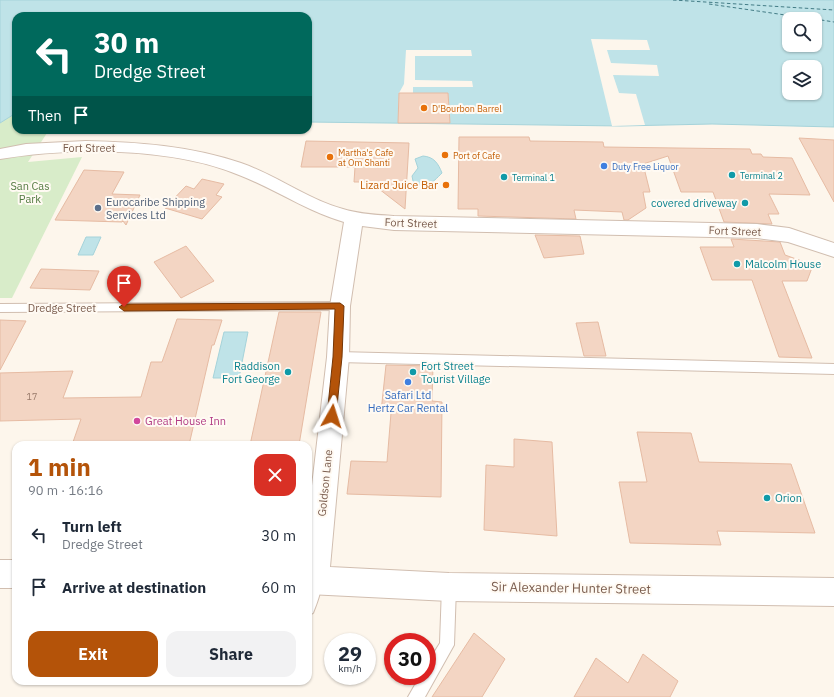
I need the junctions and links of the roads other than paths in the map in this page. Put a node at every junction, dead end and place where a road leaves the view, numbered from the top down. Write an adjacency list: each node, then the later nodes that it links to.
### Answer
1 (0, 154): 2 (street, Fort Street)
2 (354, 219): 3 (street, Fort Street); 4 (street, Goldson Lane)
3 (834, 250)
4 (340, 306): 5 (lane, Dredge Street); 6 (street, Goldson Lane)
5 (0, 308)
6 (338, 357): 7 (lane); 8 (street, Goldson Lane)
7 (834, 369)
8 (312, 573)
9 (0, 574): 10 (street)
10 (12, 574)
11 (312, 581): 12 (street, Sir Alexander Hunter Street)
12 (449, 587): 13 (street, Sir Alexander Hunter Street); 14 (lane)
13 (834, 592)
14 (416, 697)

